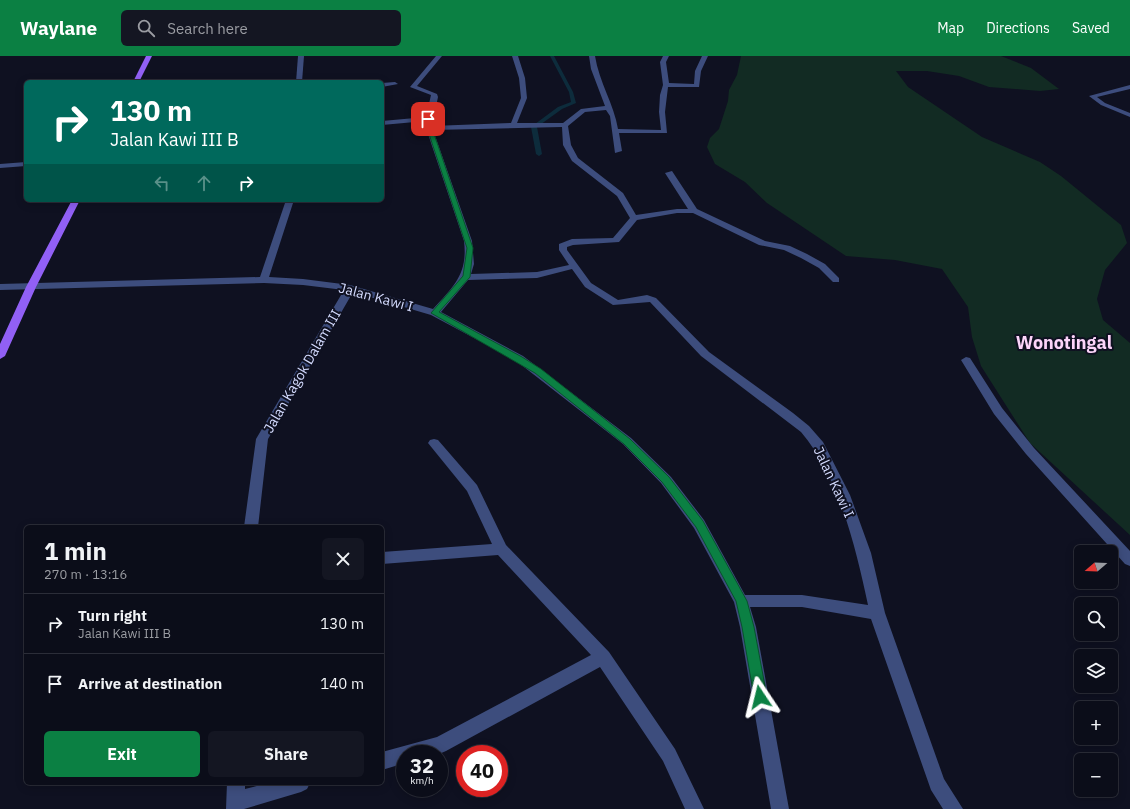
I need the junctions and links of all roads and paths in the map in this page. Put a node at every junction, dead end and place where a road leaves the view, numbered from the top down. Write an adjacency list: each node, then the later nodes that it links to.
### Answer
1 (149, 56): 8 (main road)
2 (301, 56): 9 (street)
3 (439, 56): 16 (street)
4 (516, 56): 19 (street)
5 (592, 56): 14 (street)
6 (666, 56): 12 (street)
7 (705, 56): 12 (street)
8 (137, 80)
9 (299, 80)
10 (384, 84): 11 (street)
11 (395, 84)
12 (666, 85): 21 (street)
13 (1130, 87): 15 (street)
14 (608, 107): 18 (street); 21 (street)
15 (1130, 115)
16 (428, 119): 17 (street); 20 (street)
17 (384, 123)
18 (565, 125): 19 (street); 29 (street)
19 (513, 126): 20 (street)
20 (429, 128): 31 (street)
21 (616, 131): 22 (street)
22 (618, 151)
23 (24, 164): 24 (street)
24 (0, 166)
25 (669, 173): 28 (street)
26 (75, 202): 35 (main road)
27 (289, 202): 32 (street)
28 (694, 212): 29 (street); 33 (street)
29 (634, 218): 30 (street)
30 (574, 266): 31 (street); 46 (street, Jalan Kawi I)
31 (467, 277): 37 (street)
32 (264, 280): 35 (street, Jalan Kawi I); 36 (street, Jalan Kawi I)
33 (836, 280)
34 (0, 287): 35 (street, Jalan Kawi I)
35 (31, 287): 38 (main road)
36 (350, 288): 37 (street, Jalan Kawi I); 41 (street, Jalan Kagok Dalam III)
37 (435, 313): 45 (street, Jalan Kawi I)
38 (0, 356)
39 (966, 360): 44 (street)
40 (434, 443): 42 (street)
41 (251, 525)
42 (501, 548): 43 (street); 47 (street)
43 (384, 558)
44 (1130, 560)
45 (741, 601): 46 (street); 55 (street, Jalan Kawi I)
46 (876, 613): 56 (street, Jalan Kawi I)
47 (603, 657): 48 (street); 54 (street)
48 (440, 745)
49 (396, 757): 50 (street)
50 (384, 760)
51 (236, 785): 53 (street)
52 (295, 785): 53 (street)
53 (235, 805)
54 (695, 809)
55 (780, 809)
56 (953, 809)

